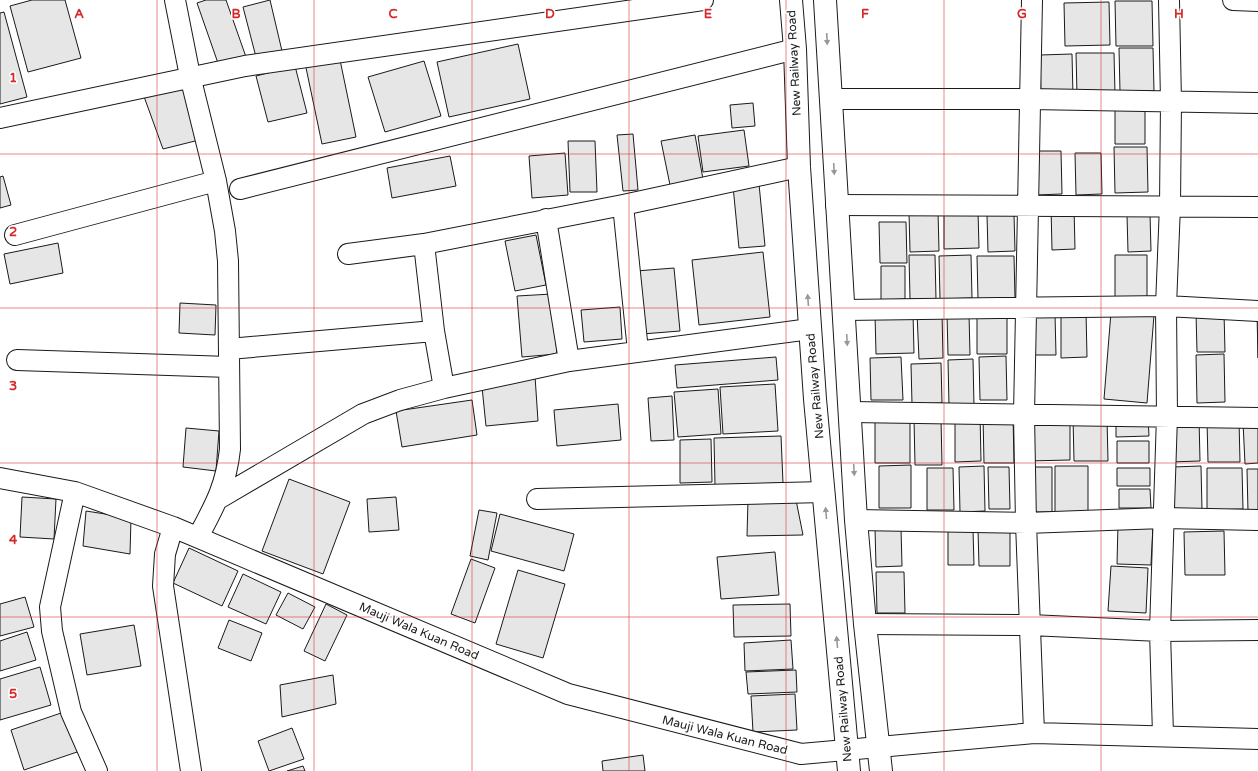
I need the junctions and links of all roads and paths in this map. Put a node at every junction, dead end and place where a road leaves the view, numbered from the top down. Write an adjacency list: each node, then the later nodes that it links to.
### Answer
1 (175, 0): 10 (street)
2 (703, 0): 10 (street)
3 (791, 0): 9 (main road, New Railway Road)
4 (825, 0): 11 (main road, one-way to 11)
5 (1032, 0): 12 (street)
6 (1169, 0): 13 (street)
7 (1233, 0): 8 (street)
8 (1258, 1)
9 (795, 49): 16 (main road, New Railway Road); 18 (street)
10 (190, 76): 15 (street); 17 (street)
11 (830, 99): 12 (street); 20 (main road, one-way to 20)
12 (1030, 99): 13 (street); 22 (street)
13 (1171, 102): 14 (street); 21 (street)
14 (1258, 104)
15 (0, 118)
16 (799, 167): 19 (street); 32 (main road, New Railway Road, one-way to 16)
17 (216, 181): 25 (street); 35 (street)
18 (240, 189)
19 (622, 205): 24 (street); 34 (street)
20 (836, 205): 22 (street); 30 (main road)
21 (1170, 205): 22 (street); 23 (street); 28 (street)
22 (1027, 206): 29 (street)
23 (1258, 207)
24 (546, 219): 26 (street); 37 (street)
25 (15, 235)
26 (424, 244): 27 (street); 33 (street)
27 (348, 254)
28 (1166, 306): 29 (street); 31 (street); 41 (street)
29 (1025, 308): 30 (street); 40 (street)
30 (845, 310): 39 (main road, one-way to 39)
31 (1258, 311)
32 (810, 329): 34 (street); 45 (main road, New Railway Road)
33 (434, 331): 35 (street); 38 (street)
34 (638, 351): 37 (street)
35 (229, 358): 36 (street); 46 (street)
36 (17, 360)
37 (569, 361): 38 (street)
38 (444, 388): 46 (street)
39 (851, 412): 40 (street); 49 (main road, one-way to 49)
40 (1024, 414): 41 (street); 51 (street)
41 (1167, 416): 42 (street); 48 (street)
42 (1258, 418)
43 (0, 478): 44 (street, Mauji Wala Kuan Road)
44 (75, 492): 52 (street, Mauji Wala Kuan Road); 63 (street)
45 (824, 492): 47 (street); 62 (main road, New Railway Road, one-way to 45)
46 (218, 499): 53 (street)
47 (537, 499)
48 (1163, 518): 50 (street); 51 (street); 56 (street)
49 (856, 520): 51 (street); 54 (main road)
50 (1258, 520)
51 (1026, 523): 55 (street)
52 (173, 527): 53 (street, Mauji Wala Kuan Road); 64 (street)
53 (198, 537): 62 (street, Mauji Wala Kuan Road)
54 (865, 624): 55 (street); 61 (main road)
55 (1030, 626): 56 (street); 58 (street)
56 (1160, 630): 57 (street); 59 (street)
57 (1258, 630)
58 (1034, 733): 59 (street, Mauji Wala Kuan Road); 61 (street, Mauji Wala Kuan Road)
59 (1163, 735): 60 (street, Mauji Wala Kuan Road)
60 (1257, 736)
61 (879, 748): 62 (street, Mauji Wala Kuan Road); 65 (main road)
62 (847, 761)
63 (97, 771)
64 (191, 771)
65 (881, 771)

